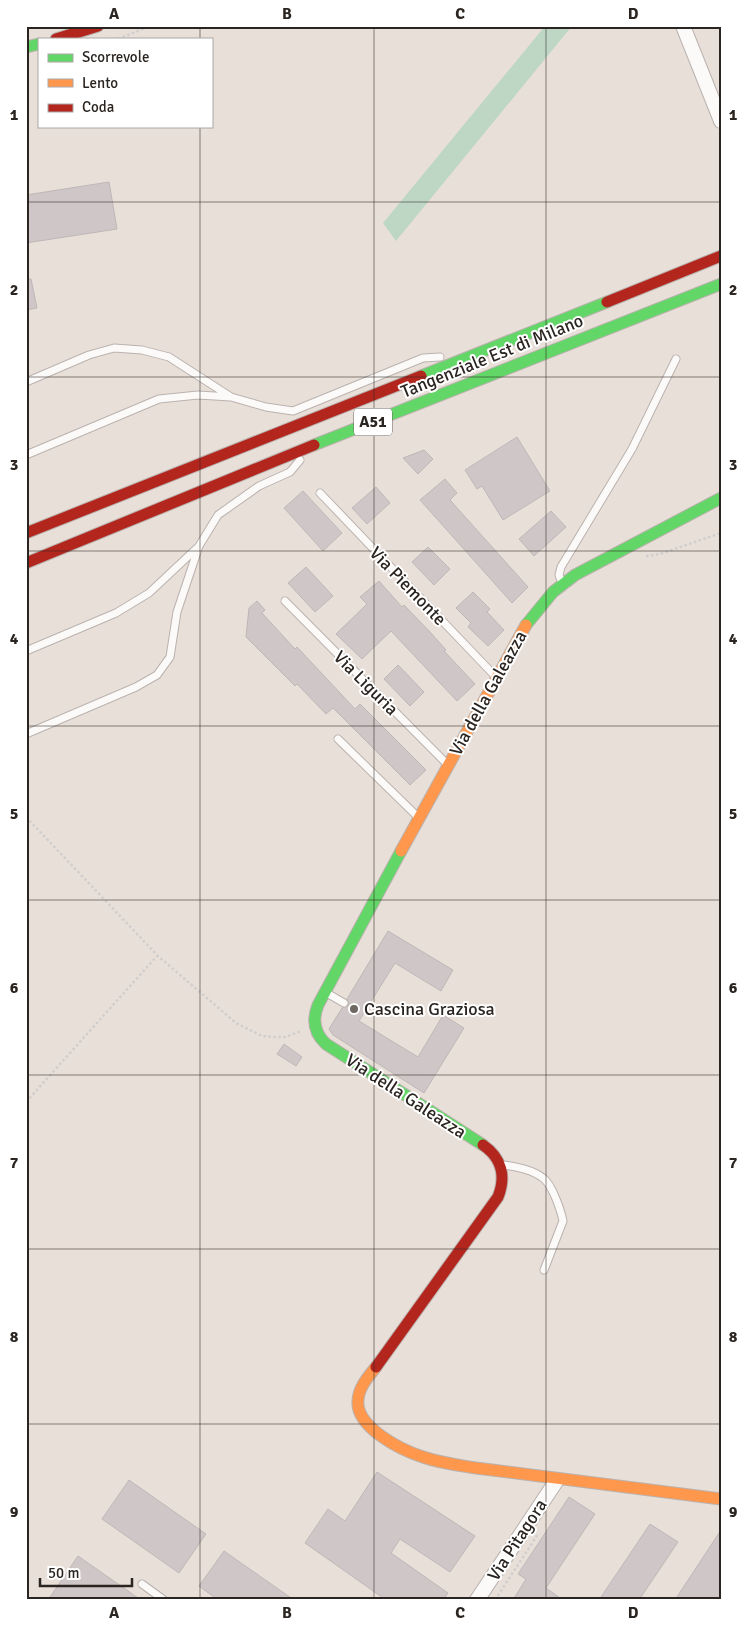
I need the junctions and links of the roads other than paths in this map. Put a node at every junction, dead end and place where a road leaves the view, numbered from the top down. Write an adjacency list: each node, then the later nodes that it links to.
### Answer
1 (98, 26): 3 (main road)
2 (684, 26): 4 (street)
3 (59, 38)
4 (721, 122)
5 (721, 256): 7 (main road, Tangenziale Est di Milano / A51)
6 (721, 284): 11 (main road, Tangenziale Est di Milano / A51)
7 (473, 355): 10 (lane); 15 (main road, Tangenziale Est di Milano / A51)
8 (676, 360): 18 (lane)
9 (26, 382): 10 (lane)
10 (232, 397): 12 (lane)
11 (313, 446): 16 (lane); 17 (main road, Tangenziale Est di Milano / A51)
12 (26, 455)
13 (320, 494): 21 (lane, Via Piemonte)
14 (721, 498): 18 (main road, Via della Galeazza)
15 (26, 533)
16 (199, 546): 20 (lane); 22 (lane)
17 (26, 564)
18 (563, 584): 21 (main road, Via della Galeazza)
19 (285, 601): 24 (lane, Via Liguria)
20 (26, 650)
21 (497, 678): 24 (main road, Via della Galeazza)
22 (26, 734)
23 (338, 739): 25 (lane)
24 (448, 765): 25 (main road, Via della Galeazza)
25 (418, 818): 26 (main road, Via della Galeazza)
26 (325, 992): 27 (lane); 28 (main road, Via della Galeazza)
27 (344, 1003)
28 (501, 1165): 29 (lane); 30 (main road)
29 (544, 1270)
30 (557, 1480): 31 (main road); 34 (street, Via Pitagora)
31 (721, 1499)
32 (142, 1584): 33 (lane)
33 (164, 1600)
34 (478, 1600)

